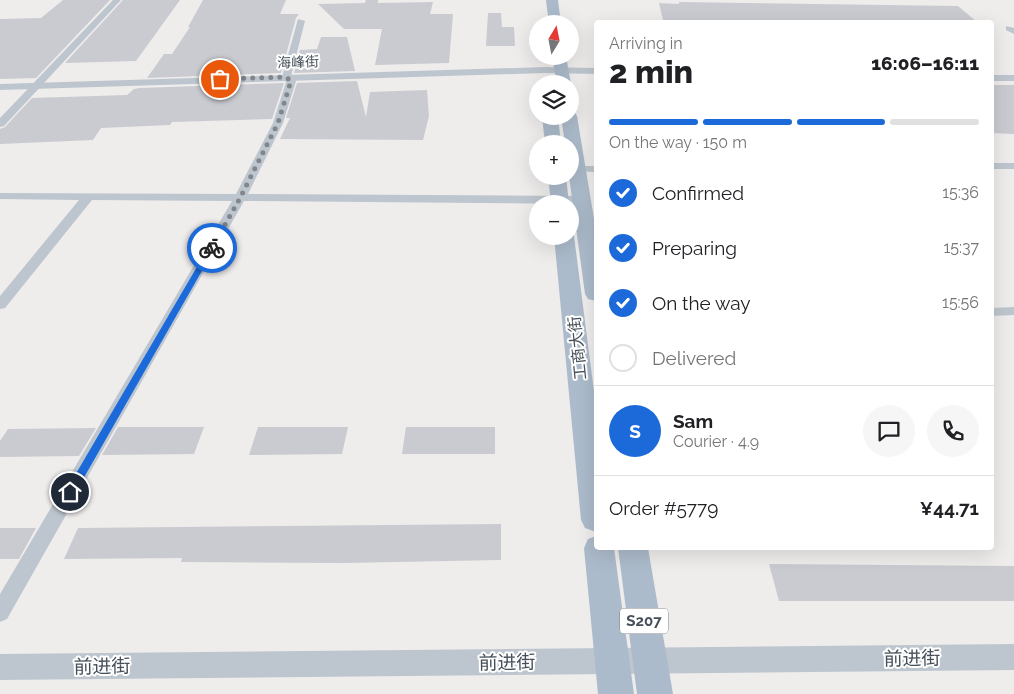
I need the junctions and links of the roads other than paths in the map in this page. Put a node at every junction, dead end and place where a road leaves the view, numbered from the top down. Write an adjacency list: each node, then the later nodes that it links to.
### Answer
1 (117, 0): 11 (street)
2 (552, 0): 3 (main road)
3 (554, 15)
4 (300, 21): 8 (street)
5 (545, 70): 6 (street, 海峰街); 8 (street, 海峰街)
6 (562, 70): 7 (street, 海峰街)
7 (594, 71)
8 (286, 77): 11 (street, 海峰街); 20 (street)
9 (994, 78): 10 (street)
10 (1014, 78)
11 (37, 85): 12 (street, 海峰街); 13 (street)
12 (0, 87)
13 (0, 124)
14 (572, 125): 17 (main road)
15 (994, 166): 16 (street)
16 (1013, 166)
17 (587, 169): 22 (main road)
18 (0, 196): 19 (street)
19 (88, 197): 20 (street); 26 (street)
20 (240, 198): 23 (street); 32 (street)
21 (579, 200): 22 (street)
22 (583, 200): 25 (main road)
23 (529, 202)
24 (565, 245): 29 (main road, 工商大街)
25 (594, 280)
26 (0, 305)
27 (994, 312): 28 (street)
28 (1014, 312)
29 (594, 502)
30 (599, 550): 35 (main road, S207)
31 (633, 550): 34 (main road, S207)
32 (0, 613)
33 (1014, 657): 34 (street, 前进街)
34 (650, 660): 35 (street, 前进街); 38 (main road, S207)
35 (612, 661): 36 (street, 前进街); 37 (main road, S207)
36 (0, 667)
37 (616, 694)
38 (655, 694)

